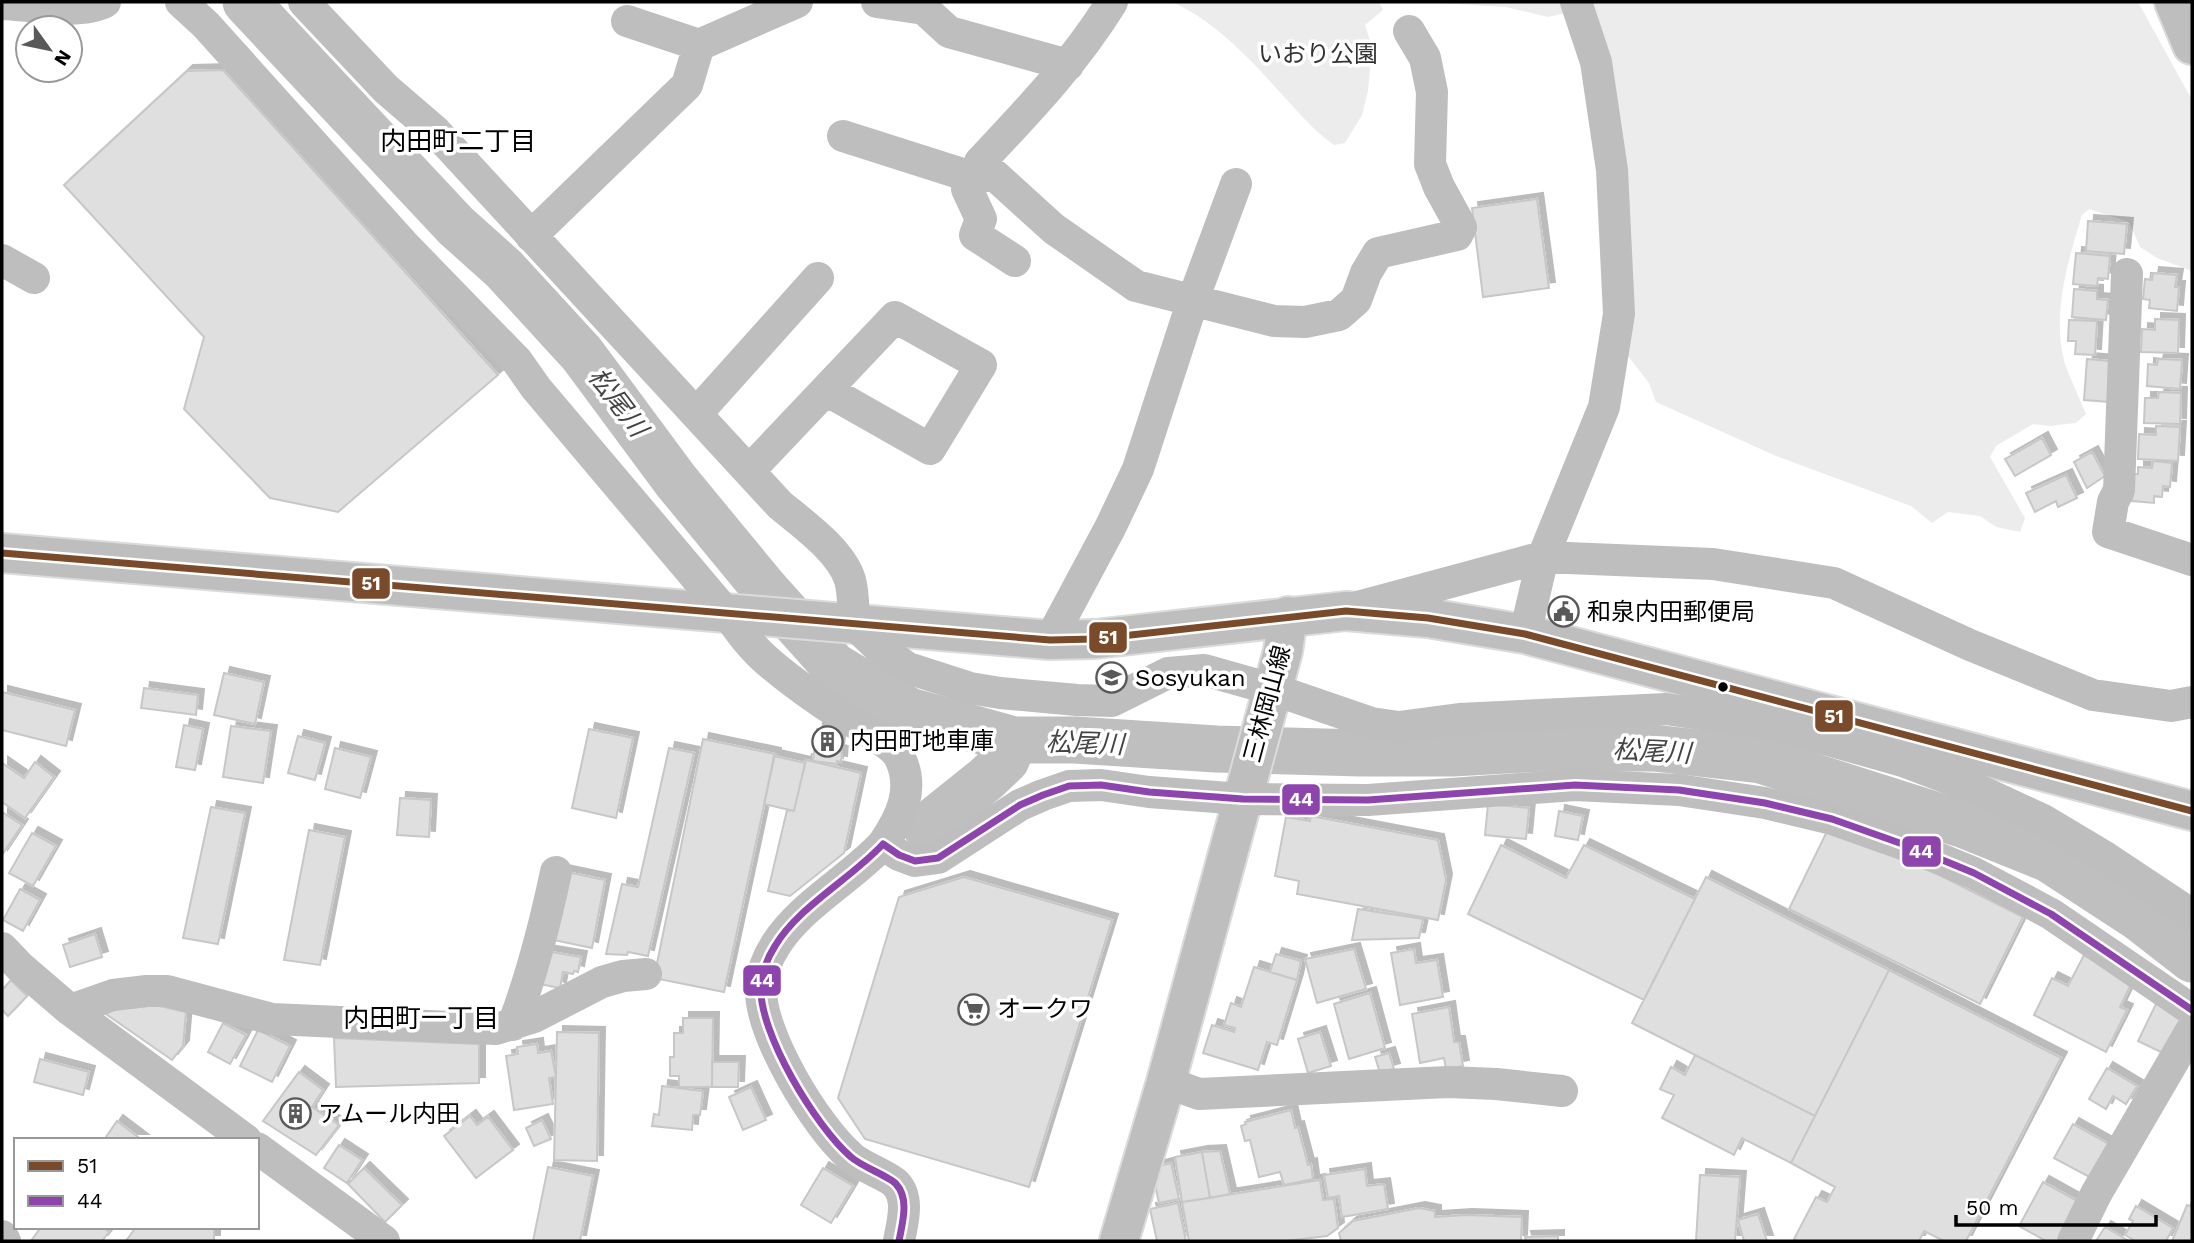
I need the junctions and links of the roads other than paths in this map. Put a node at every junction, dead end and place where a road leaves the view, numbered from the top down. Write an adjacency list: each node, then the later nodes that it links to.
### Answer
1 (105, 2): 10 (street)
2 (181, 2): 34 (street)
3 (304, 2): 16 (street)
4 (332, 2): 16 (street)
5 (797, 2): 13 (street)
6 (877, 2): 15 (street)
7 (1112, 2): 15 (street)
8 (1576, 2): 31 (street)
9 (2174, 2): 14 (main road)
10 (2, 4)
11 (627, 21): 13 (street)
12 (1409, 31): 26 (street)
13 (699, 45): 20 (street)
14 (2192, 46)
15 (1068, 65): 18 (street)
16 (367, 68): 20 (street)
17 (843, 136): 18 (street)
18 (983, 174): 22 (street); 26 (street)
19 (1236, 184): 26 (street)
20 (531, 236): 28 (street)
21 (2, 260): 24 (street)
22 (1015, 261)
23 (2127, 274): 32 (street)
24 (34, 278)
25 (818, 278): 28 (street)
26 (1193, 300): 38 (street)
27 (826, 390): 27 (street); 29 (street)
28 (696, 414): 29 (street)
29 (749, 471): 36 (street)
30 (2, 553): 34 (main road)
31 (1544, 557): 33 (street); 37 (street); 40 (street)
32 (2192, 560)
33 (1346, 611): 35 (main road, 三林岡山線); 37 (main road, 三林岡山線)
34 (735, 615): 36 (main road); 43 (street)
35 (1289, 616): 38 (main road); 39 (main road, 三林岡山線)
36 (845, 623): 38 (main road); 39 (street)
37 (1525, 634): 42 (main road, 三林岡山線)
38 (1050, 640)
39 (1271, 694): 41 (main road, 三林岡山線); 45 (street)
40 (2192, 702)
41 (1244, 793): 43 (street); 49 (street); 52 (main road, 三林岡山線)
42 (2192, 811)
43 (883, 844): 59 (street)
44 (556, 872): 50 (street)
45 (2192, 915)
46 (2, 948): 48 (street)
47 (646, 974): 50 (street)
48 (69, 1010): 50 (street); 54 (street)
49 (2192, 1010)
50 (513, 1025)
51 (2192, 1029): 61 (street)
52 (1167, 1082): 53 (street); 60 (main road, 三林岡山線)
53 (1562, 1091)
54 (243, 1138)
55 (259, 1149): 58 (street)
56 (2, 1236): 57 (street)
57 (5, 1241)
58 (384, 1241)
59 (899, 1241)
60 (1119, 1241)
61 (2073, 1241)

